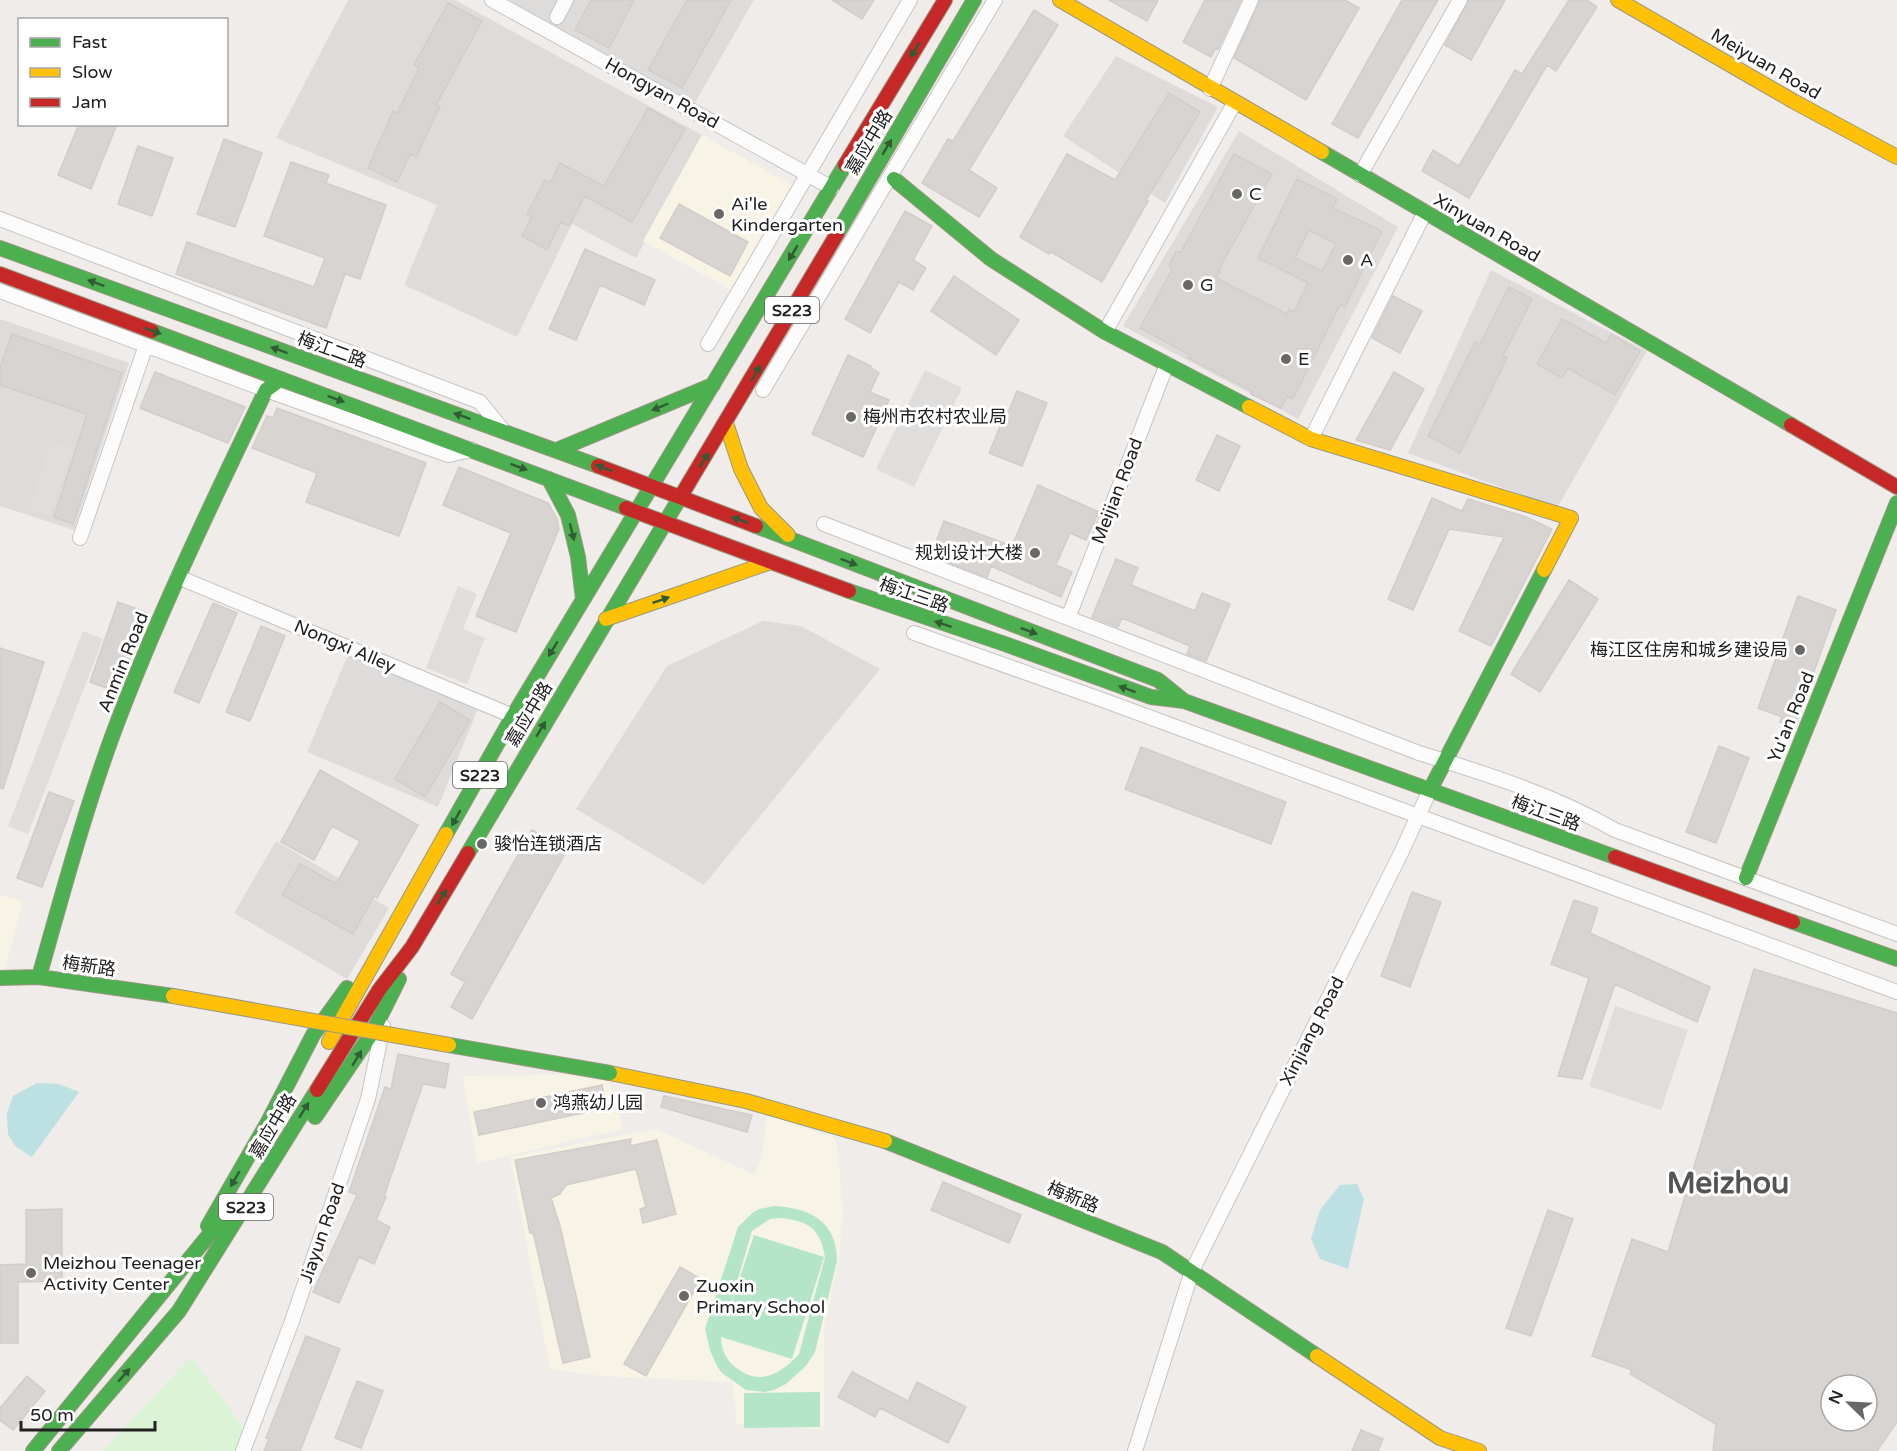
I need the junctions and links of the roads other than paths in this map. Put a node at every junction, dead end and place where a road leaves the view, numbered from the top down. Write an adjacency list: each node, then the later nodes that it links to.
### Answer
1 (492, 0): 15 (street, Hongyan Road)
2 (566, 0): 11 (street)
3 (910, 0): 15 (street)
4 (945, 0): 18 (main road, 嘉应中路 / S223, one-way to 18)
5 (974, 0): 32 (main road, 嘉应中路 / S223, one-way to 5)
6 (995, 0): 31 (street)
7 (1060, 0): 12 (main road, Xinyuan Road)
8 (1251, 0): 12 (street)
9 (1460, 0): 16 (street)
10 (1618, 0): 14 (main road, Meiyuan Road)
11 (557, 17)
12 (1210, 89): 13 (main road, Xinyuan Road)
13 (1235, 102): 16 (main road, Xinyuan Road); 24 (street)
14 (1897, 157)
15 (808, 174): 18 (street, Hongyan Road); 25 (street)
16 (1360, 175): 19 (main road, Xinyuan Road)
17 (894, 179): 24 (main road)
18 (832, 188): 29 (main road, 嘉应中路 / S223, one-way to 29)
19 (1425, 212): 34 (street); 39 (main road, Xinyuan Road)
20 (0, 219): 33 (street)
21 (0, 248): 33 (main road, 梅江二路, one-way to 21)
22 (0, 274): 28 (main road, one-way to 28)
23 (0, 291): 30 (street)
24 (1105, 332): 27 (main road)
25 (708, 344)
26 (144, 351): 45 (street)
27 (1167, 364): 34 (main road); 50 (street, Meijian Road)
28 (282, 379): 30 (main road); 35 (main road, one-way to 35)
29 (713, 385): 36 (main road, one-way to 36); 38 (main road, 嘉应中路 / S223)
30 (266, 390): 35 (street); 48 (main road, Anmin Road)
31 (763, 390)
32 (726, 423): 40 (main road, 嘉应中路 / S223, one-way to 32); 46 (main road)
33 (504, 431): 36 (main road, 梅江二路)
34 (1311, 439): 55 (main road)
35 (473, 450): 37 (main road, one-way to 37)
36 (557, 450): 38 (main road, 梅江二路, one-way to 36)
37 (549, 478): 42 (main road); 49 (main road, one-way to 49)
38 (652, 486): 40 (main road, 梅江三路); 42 (main road, 嘉应中路 / S223)
39 (1897, 487)
40 (681, 497): 43 (main road, 嘉应中路 / S223); 46 (main road, 梅江三路, one-way to 40)
41 (1897, 503): 56 (main road, Yu'an Road)
42 (636, 512): 43 (main road, 梅江三路); 49 (main road, 嘉应中路 / S223)
43 (665, 523): 47 (main road, 梅江三路); 51 (main road, 嘉应中路 / S223)
44 (824, 524): 50 (street)
45 (80, 538)
46 (795, 541): 53 (main road, 梅江三路, one-way to 53)
47 (768, 563): 51 (main road, one-way to 47); 53 (main road, 梅江三路, one-way to 47)
48 (178, 577): 54 (street, Nongxi Alley); 61 (main road, Anmin Road)
49 (584, 599): 54 (main road, 嘉应中路 / S223, one-way to 54)
50 (1068, 618): 56 (street)
51 (606, 620): 58 (main road, 嘉应中路 / S223, one-way to 51)
52 (914, 633): 63 (street)
53 (1184, 701): 55 (main road, 梅江三路)
54 (513, 716): 59 (main road, 嘉应中路 / S223, one-way to 59)
55 (1430, 790): 60 (main road, 梅江三路); 70 (street, Xinjiang Road)
56 (1746, 878): 57 (street)
57 (1897, 934)
58 (412, 947): 64 (main road); 71 (main road, 嘉应中路 / S223, one-way to 58)
59 (379, 954): 65 (main road, 嘉应中路 / S223); 69 (main road, one-way to 69)
60 (1897, 959)
61 (39, 977): 62 (main road, 梅新路); 70 (main road, 梅新路, bridge)
62 (0, 978)
63 (1897, 992)
64 (386, 1010): 67 (main road, one-way to 64); 74 (street, Jiayun Road)
65 (320, 1057)
66 (309, 1077): 69 (main road, 嘉应中路 / S223)
67 (297, 1149)
68 (236, 1246): 71 (main road)
69 (190, 1257): 72 (main road, 嘉应中路 / S223)
70 (1192, 1271): 75 (street, Xinjiang Road); 76 (main road, 梅新路)
71 (179, 1311): 73 (main road, 嘉应中路 / S223, one-way to 71)
72 (33, 1451)
73 (58, 1451)
74 (243, 1451)
75 (1135, 1451)
76 (1479, 1451)

